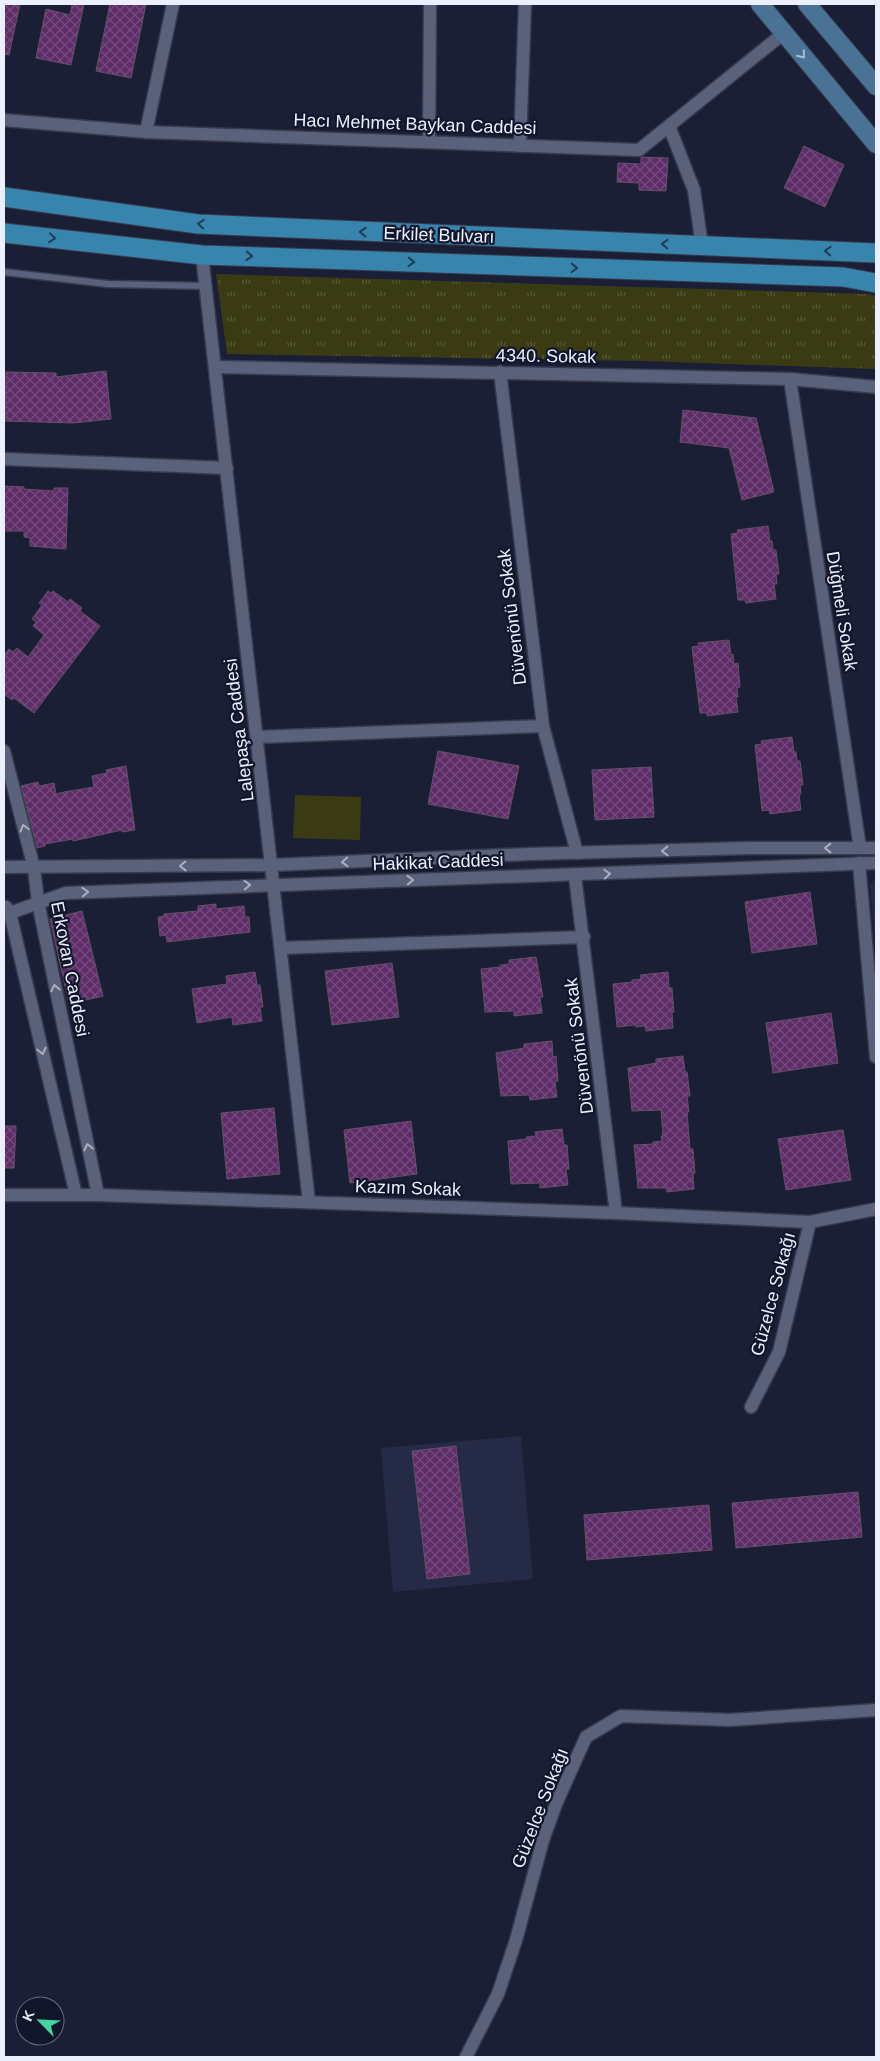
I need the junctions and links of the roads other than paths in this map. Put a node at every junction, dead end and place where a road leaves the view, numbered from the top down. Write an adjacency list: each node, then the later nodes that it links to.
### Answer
1 (173, 4): 10 (street)
2 (430, 4): 11 (street)
3 (525, 4): 13 (street)
4 (760, 4): 6 (street)
5 (807, 4): 7 (street)
6 (784, 33): 9 (street, Hacı Mehmet Baykan Caddesi); 12 (street, one-way to 12)
7 (876, 86)
8 (4, 120): 10 (street, Hacı Mehmet Baykan Caddesi)
9 (669, 126): 13 (street, Hacı Mehmet Baykan Caddesi); 16 (street)
10 (146, 132): 11 (street, Hacı Mehmet Baykan Caddesi)
11 (429, 142): 13 (street, Hacı Mehmet Baykan Caddesi)
12 (876, 144)
13 (520, 146)
14 (4, 197): 16 (main road, Erkilet Bulvarı, one-way to 14)
15 (4, 233): 18 (main road, Erkilet Bulvarı, one-way to 18)
16 (702, 246): 17 (main road, Erkilet Bulvarı, one-way to 16)
17 (876, 254)
18 (202, 255): 20 (main road, Erkilet Bulvarı, one-way to 20); 21 (street, Lalepaşa Caddesi)
19 (4, 272): 21 (lane)
20 (876, 283)
21 (206, 286): 22 (street, Lalepaşa Caddesi)
22 (215, 367): 23 (street, 4340. Sokak); 27 (street, Lalepaşa Caddesi)
23 (500, 372): 24 (street, 4340. Sokak); 28 (street, Düvenönü Sokak)
24 (790, 379): 25 (street, 4340. Sokak); 31 (street, Düğmeli Sokak)
25 (876, 387)
26 (4, 459): 27 (street)
27 (227, 468): 29 (street, Lalepaşa Caddesi)
28 (543, 726): 29 (street); 33 (street, Düvenönü Sokak)
29 (258, 737): 36 (street, Lalepaşa Caddesi)
30 (4, 751): 38 (street, Erkovan Caddesi, one-way to 30)
31 (860, 848): 32 (street, Hakikat Caddesi); 33 (street, Hakikat Caddesi, one-way to 33)
32 (876, 848)
33 (577, 853): 36 (street, Hakikat Caddesi, one-way to 36)
34 (859, 863): 35 (street, Hakikat Caddesi); 39 (street, Hakikat Caddesi, one-way to 34); 45 (street)
35 (876, 863)
36 (272, 865): 38 (street, Hakikat Caddesi, one-way to 38); 40 (street, Lalepaşa Caddesi)
37 (4, 867): 38 (street, Hakikat Caddesi)
38 (34, 868): 41 (street, Erkovan Caddesi)
39 (575, 876): 40 (street, Hakikat Caddesi, one-way to 39); 43 (street, Düvenönü Sokak)
40 (275, 884): 41 (street, Hakikat Caddesi, one-way to 40); 44 (street, Lalepaşa Caddesi)
41 (38, 902): 42 (street, Hakikat Caddesi); 48 (street, Erkovan Caddesi, one-way to 41)
42 (6, 909): 47 (street, one-way to 47)
43 (584, 938): 44 (street); 51 (street, Düvenönü Sokak)
44 (282, 948): 49 (street, Lalepaşa Caddesi)
45 (876, 1057)
46 (4, 1195): 47 (street, Kazım Sokak)
47 (76, 1195): 48 (street, Kazım Sokak)
48 (98, 1195): 49 (street, Kazım Sokak)
49 (309, 1202): 51 (street, Kazım Sokak)
50 (876, 1209): 52 (street, Güzelce Sokağı)
51 (616, 1213): 52 (street, Kazım Sokak)
52 (810, 1222): 53 (street, Güzelce Sokağı)
53 (751, 1407)
54 (876, 1710): 55 (street, Güzelce Sokağı)
55 (466, 2057)

